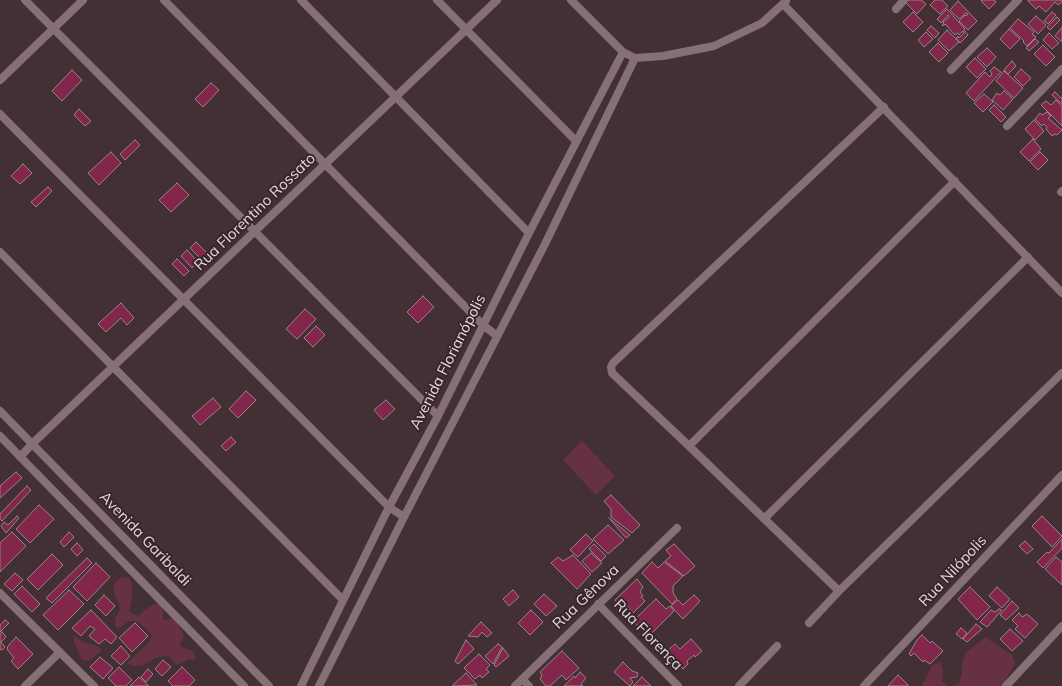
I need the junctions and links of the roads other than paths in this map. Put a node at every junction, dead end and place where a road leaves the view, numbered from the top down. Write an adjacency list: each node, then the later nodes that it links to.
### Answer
1 (25, 0): 12 (street)
2 (83, 0): 12 (street)
3 (164, 0): 24 (street)
4 (301, 0): 19 (street)
5 (437, 0): 13 (street)
6 (497, 0): 13 (street, Rua Florentino Rossato)
7 (571, 0): 14 (street)
8 (904, 0): 11 (street)
9 (1018, 0): 17 (street)
10 (785, 2): 15 (street); 20 (street)
11 (896, 8)
12 (53, 29): 18 (street); 26 (street)
13 (466, 29): 19 (street, Rua Florentino Rossato); 23 (street)
14 (623, 52): 15 (street); 23 (street, Avenida Florianópolis)
15 (634, 58): 33 (street)
16 (1062, 69): 22 (street)
17 (951, 70)
18 (0, 80)
19 (395, 97): 24 (street, Rua Florentino Rossato); 27 (street)
20 (884, 108): 25 (street); 40 (street)
21 (0, 114): 31 (street)
22 (1007, 126)
23 (576, 141): 27 (street, Avenida Florianópolis)
24 (326, 164): 26 (street, Rua Florentino Rossato); 32 (street)
25 (955, 181): 29 (street); 40 (street)
26 (255, 232): 31 (street, Rua Florentino Rossato); 37 (street)
27 (529, 233): 32 (street, Avenida Florianópolis)
28 (0, 252): 34 (street)
29 (1028, 257): 30 (street); 45 (street)
30 (1062, 293)
31 (184, 299): 34 (street, Rua Florentino Rossato); 43 (street)
32 (483, 325): 33 (street); 37 (street, Avenida Florianópolis)
33 (498, 336): 44 (street)
34 (113, 367): 39 (street, Rua Florentino Rossato); 49 (street)
35 (1062, 373): 47 (street)
36 (0, 411): 39 (street, Avenida Garibaldi)
37 (438, 416): 43 (street, Avenida Florianópolis)
38 (0, 436): 41 (street)
39 (32, 444): 41 (street, Rua Florentino Rossato); 59 (street, Avenida Garibaldi)
40 (689, 446): 45 (street)
41 (20, 457): 58 (street)
42 (1062, 476): 66 (street, Rua Nilópolis)
43 (389, 507): 44 (street); 49 (street, Avenida Florianópolis)
44 (404, 517): 61 (street)
45 (764, 519): 47 (street)
46 (676, 528): 50 (street, Rua Gênova)
47 (839, 591): 51 (street)
48 (0, 593): 54 (street)
49 (343, 600): 60 (street, Avenida Florianópolis)
50 (598, 604): 55 (street, Rua Gênova); 64 (street, Rua Florença)
51 (809, 623)
52 (1062, 626): 67 (street)
53 (777, 646): 65 (street)
54 (60, 652): 56 (street); 57 (street)
55 (522, 679): 62 (street, Rua Gênova); 63 (street)
56 (25, 686)
57 (94, 686)
58 (244, 686)
59 (269, 686)
60 (301, 686)
61 (319, 686)
62 (514, 686)
63 (529, 686)
64 (678, 686)
65 (739, 686)
66 (864, 686)
67 (1006, 686)

